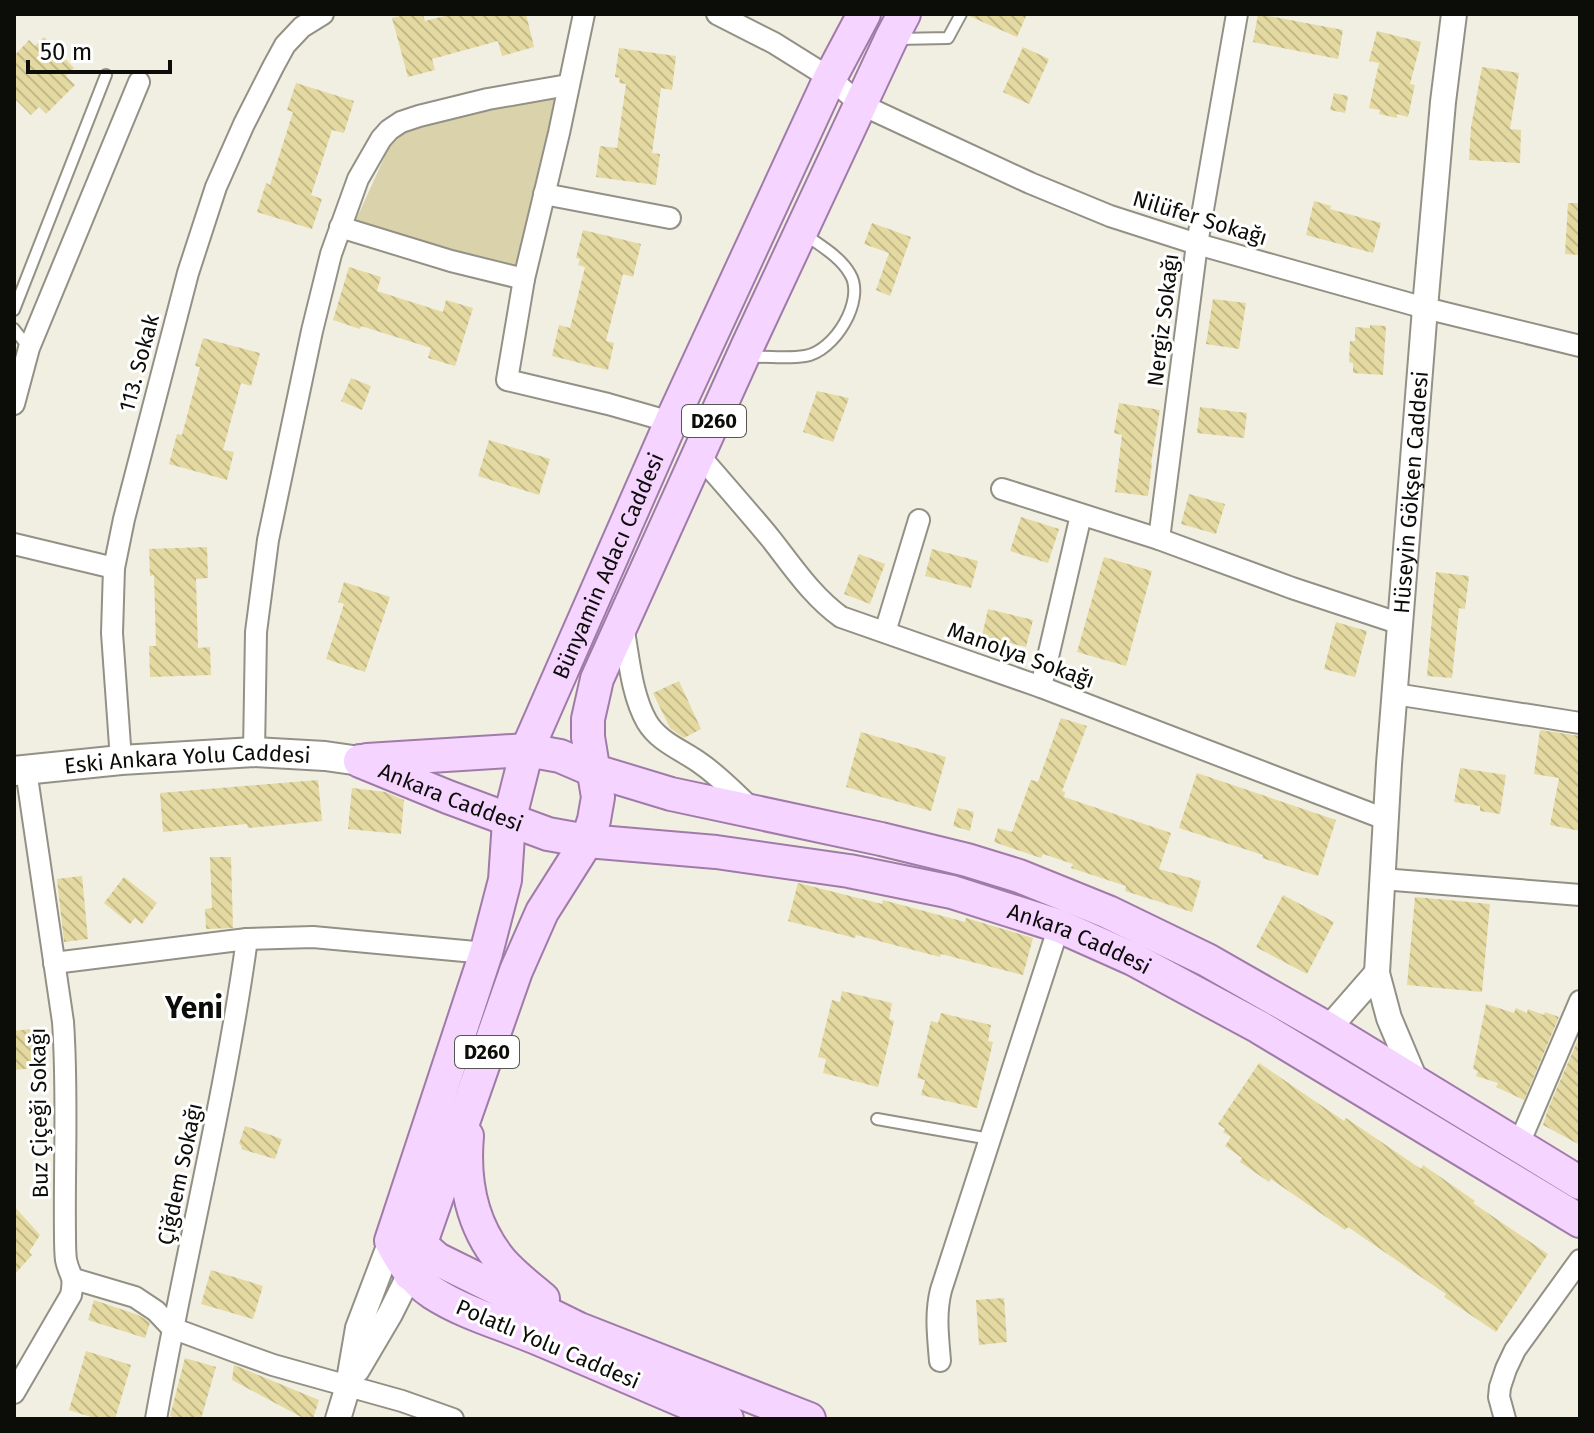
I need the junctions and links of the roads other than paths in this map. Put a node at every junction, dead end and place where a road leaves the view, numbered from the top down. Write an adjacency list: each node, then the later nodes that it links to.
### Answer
1 (323, 14): 34 (street, 113. Sokak)
2 (584, 14): 12 (street)
3 (717, 14): 10 (street)
4 (864, 14): 10 (main road, Bünyamin Adacı Caddesi / D260)
5 (961, 14): 8 (lane)
6 (1237, 14): 18 (street, Nergiz Sokağı)
7 (1454, 14): 20 (street, Hüseyin Gökşen Caddesi)
8 (898, 26): 13 (main road, D260)
9 (106, 75): 21 (lane)
10 (830, 78): 13 (street, Nilüfer Sokağı); 27 (main road, Bünyamin Adacı Caddesi / D260)
11 (139, 82): 25 (street)
12 (568, 85): 14 (street); 16 (street)
13 (860, 104): 17 (main road, D260); 18 (street, Nilüfer Sokağı)
14 (544, 194): 15 (street); 19 (street)
15 (670, 218)
16 (340, 227): 19 (street); 42 (street)
17 (801, 231): 24 (main road, D260); 24 (lane)
18 (1197, 244): 20 (street, Nilüfer Sokağı); 32 (street, Nergiz Sokağı)
19 (524, 279): 27 (street)
20 (1425, 308): 23 (street, Nilüfer Sokağı); 36 (street, Hüseyin Gökşen Caddesi)
21 (14, 310)
22 (14, 329): 25 (lane)
23 (1580, 346)
24 (743, 357): 28 (main road, D260)
25 (22, 359): 26 (street)
26 (14, 404)
27 (671, 422): 41 (main road, Bünyamin Adacı Caddesi / D260)
28 (699, 455): 35 (main road, D260); 37 (street, Manolya Sokağı)
29 (1002, 489): 30 (street)
30 (1081, 515): 32 (street); 38 (street)
31 (919, 520): 37 (street)
32 (1159, 539): 36 (street)
33 (14, 544): 34 (street)
34 (114, 568): 43 (street, 113. Sokak)
35 (622, 622): 46 (main road, D260); 47 (street)
36 (1401, 624): 39 (street, Hüseyin Gökşen Caddesi)
37 (885, 632): 38 (street, Manolya Sokağı)
38 (1041, 687): 48 (street, Manolya Sokağı)
39 (1395, 694): 40 (street); 48 (street, Hüseyin Gökşen Caddesi)
40 (1580, 723)
41 (527, 750): 44 (main road, Ankara Caddesi); 46 (main road, Ankara Caddesi); 49 (main road, Bünyamin Adacı Caddesi / D260)
42 (254, 752): 43 (main road, Eski Ankara Yolu Caddesi); 44 (main road, Eski Ankara Yolu Caddesi)
43 (121, 760): 45 (main road, Eski Ankara Yolu Caddesi)
44 (360, 761): 49 (main road, Ankara Caddesi)
45 (20, 770): 56 (street, Buz Çiçeği Sokağı)
46 (595, 771): 47 (main road, Ankara Caddesi); 50 (main road, D260)
47 (756, 812): 59 (main road, Ankara Caddesi)
48 (1385, 819): 51 (street, Hüseyin Gökşen Caddesi)
49 (509, 821): 50 (main road, Ankara Caddesi); 55 (main road, D260)
50 (587, 841): 53 (main road, Ankara Caddesi); 61 (main road, D260)
51 (1382, 879): 52 (street); 57 (street, Hüseyin Gökşen Caddesi)
52 (1580, 895)
53 (1059, 926): 63 (street); 66 (main road, Ankara Caddesi)
54 (247, 939): 55 (street); 56 (street); 70 (street, Çiğdem Sokağı)
55 (486, 953): 67 (main road, D260)
56 (54, 963): 69 (street, Buz Çiçeği Sokağı)
57 (1377, 973): 59 (street); 60 (street, Hüseyin Gökşen Caddesi)
58 (1580, 1001): 64 (street)
59 (1328, 1029): 60 (main road, Ankara Caddesi)
60 (1416, 1082): 64 (main road, Ankara Caddesi)
61 (469, 1105): 67 (main road, D260); 71 (main road, Polatlı Yolu Caddesi / D260)
62 (877, 1119): 63 (lane)
63 (990, 1139): 72 (street)
64 (1518, 1146): 65 (main road, Ankara Caddesi)
65 (1580, 1183)
66 (1580, 1221)
67 (407, 1253): 71 (main road, Polatlı Yolu Caddesi); 73 (street); 73 (street); 78 (main road, Polatlı Yolu Caddesi)
68 (1580, 1260): 80 (street)
69 (74, 1279): 70 (street); 74 (street)
70 (172, 1328): 73 (street); 75 (street, Çiğdem Sokağı)
71 (579, 1329): 79 (main road, Polatlı Yolu Caddesi / D260)
72 (940, 1361)
73 (348, 1386): 76 (street); 77 (street)
74 (14, 1393)
75 (156, 1419)
76 (338, 1419)
77 (453, 1419)
78 (727, 1419)
79 (809, 1419)
80 (1505, 1419)

